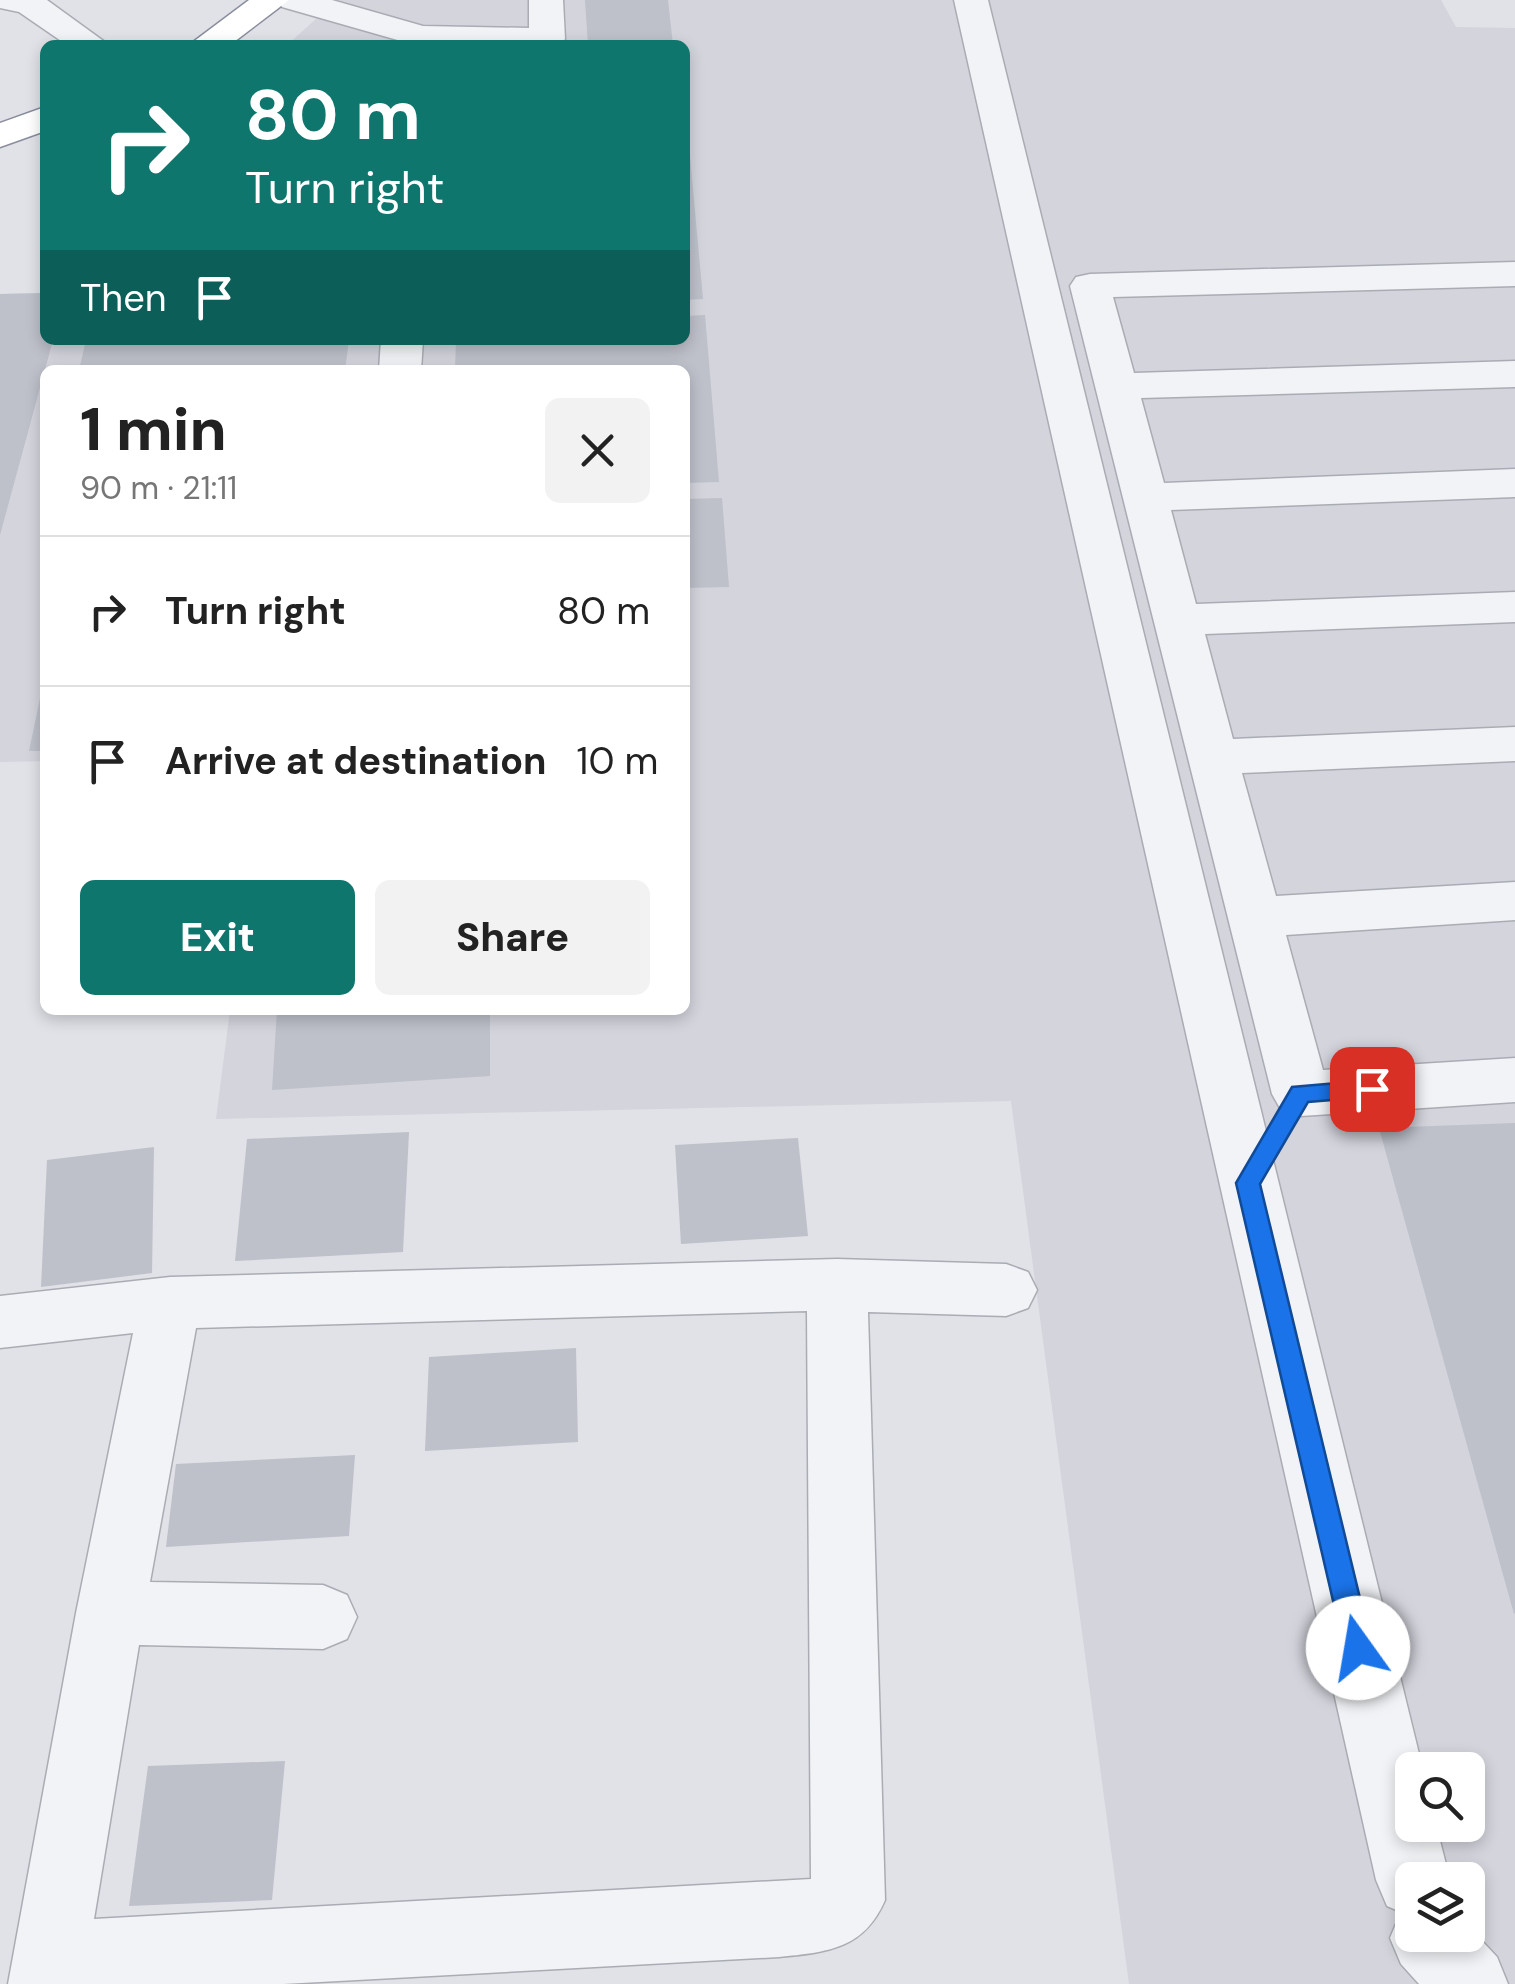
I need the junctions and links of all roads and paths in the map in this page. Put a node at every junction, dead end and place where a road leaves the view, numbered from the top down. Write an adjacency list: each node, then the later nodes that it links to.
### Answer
1 (9, 0): 8 (street)
2 (272, 0): 9 (highway)
3 (294, 0): 7 (street)
4 (426, 0): 7 (street)
5 (546, 0): 7 (street)
6 (971, 0): 25 (street)
7 (421, 36)
8 (84, 40)
9 (214, 40)
10 (40, 120): 11 (highway)
11 (0, 136)
12 (1515, 274): 14 (street)
13 (1515, 374): 14 (street)
14 (1116, 386): 16 (street)
15 (1515, 483): 16 (street)
16 (1145, 497): 18 (street)
17 (1515, 607): 18 (street)
18 (1177, 620): 20 (street)
19 (1515, 744): 20 (street)
20 (1213, 757): 22 (street)
21 (1515, 900): 22 (street)
22 (1254, 916): 24 (street)
23 (1515, 1080): 24 (street)
24 (1300, 1094): 25 (street)
25 (1248, 1183): 32 (street)
26 (836, 1285): 27 (street); 28 (street); 33 (street)
27 (1006, 1290)
28 (170, 1303): 29 (street); 30 (street)
29 (0, 1322)
30 (110, 1613): 31 (street); 33 (street)
31 (322, 1616)
32 (1415, 1862)
33 (48, 1972)

